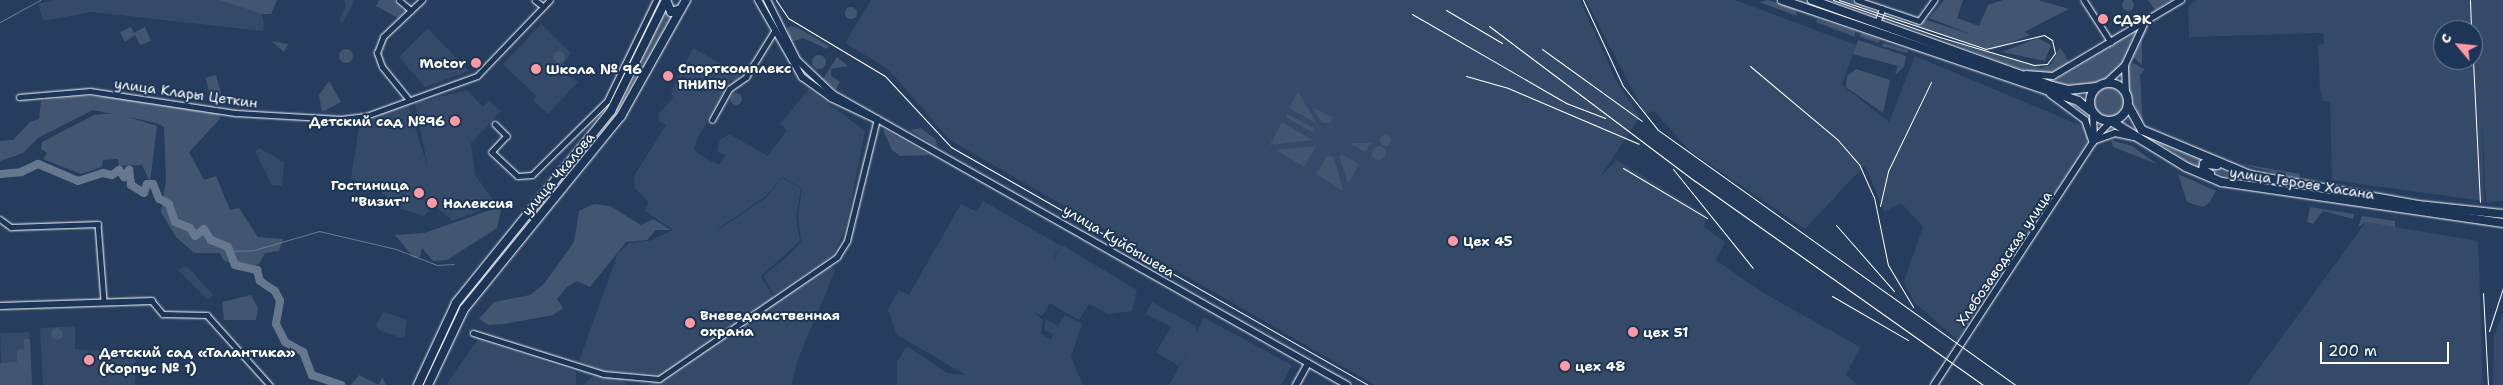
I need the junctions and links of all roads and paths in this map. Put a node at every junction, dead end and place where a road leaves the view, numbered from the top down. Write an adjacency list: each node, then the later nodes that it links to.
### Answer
1 (399, 0): 20 (street)
2 (422, 0): 20 (street)
3 (535, 0): 17 (street)
4 (550, 0): 17 (street, улица Клары Цеткин)
5 (656, 0): 35 (street)
6 (666, 0): 18 (main road); 25 (main road, улица Чкалова)
7 (686, 0): 18 (main road, улица Чкалова)
8 (758, 0): 23 (main road, улица Куйбышева)
9 (767, 0): 39 (main road, улица Куйбышева)
10 (1782, 0): 31 (main road)
11 (1812, 0): 21 (main road)
12 (1857, 0): 16 (street)
13 (1934, 0): 19 (street)
14 (2084, 0): 24 (street)
15 (2181, 0): 22 (main road)
16 (1869, 2): 19 (street)
17 (544, 7): 34 (street, улица Клары Цеткин)
18 (682, 8): 27 (main road, улица Чкалова)
19 (1882, 9): 21 (street)
20 (411, 10): 34 (street)
21 (1877, 23): 28 (main road)
22 (2144, 24): 24 (main road); 26 (main road)
23 (775, 30): 39 (main road, улица Куйбышева); 40 (street)
24 (2111, 42): 28 (main road)
25 (636, 63): 27 (main road); 37 (main road, улица Чкалова)
26 (2125, 65): 29 (main road); 32 (main road)
27 (650, 71): 57 (main road, улица Чкалова)
28 (2019, 73): 30 (main road)
29 (2106, 83): 30 (main road); 32 (main road)
30 (2096, 87): 38 (main road)
31 (2050, 94): 38 (main road); 44 (main road)
32 (2126, 94): 36 (main road)
33 (19, 97): 34 (street, улица Клары Цеткин)
34 (408, 99)
35 (607, 101): 37 (street); 42 (street)
36 (2128, 105): 41 (main road); 45 (main road, улица Героев Хасана)
37 (611, 111): 56 (main road, улица Чкалова)
38 (2092, 112): 41 (main road); 44 (main road)
39 (876, 119): 53 (street); 54 (main road, улица Куйбышева)
40 (712, 120)
41 (2111, 122): 43 (main road, улица Героев Хасана); 44 (main road, Хлебозаводская улица)
42 (495, 124)
43 (2138, 138): 44 (main road); 46 (main road, улица Героев Хасана)
44 (2093, 142): 60 (main road, Хлебозаводская улица)
45 (2250, 175): 46 (main road); 47 (main road, улица Героев Хасана)
46 (2245, 187): 49 (main road, улица Героев Хасана)
47 (2503, 214)
48 (0, 219): 50 (street)
49 (2503, 223)
50 (104, 300): 51 (street); 52 (street)
51 (152, 301): 55 (street)
52 (0, 306)
53 (473, 332)
54 (1308, 363): 58 (main road); 59 (main road, улица Куйбышева)
55 (270, 385)
56 (418, 385)
57 (428, 385)
58 (1296, 385)
59 (1347, 385)
60 (1934, 385)

